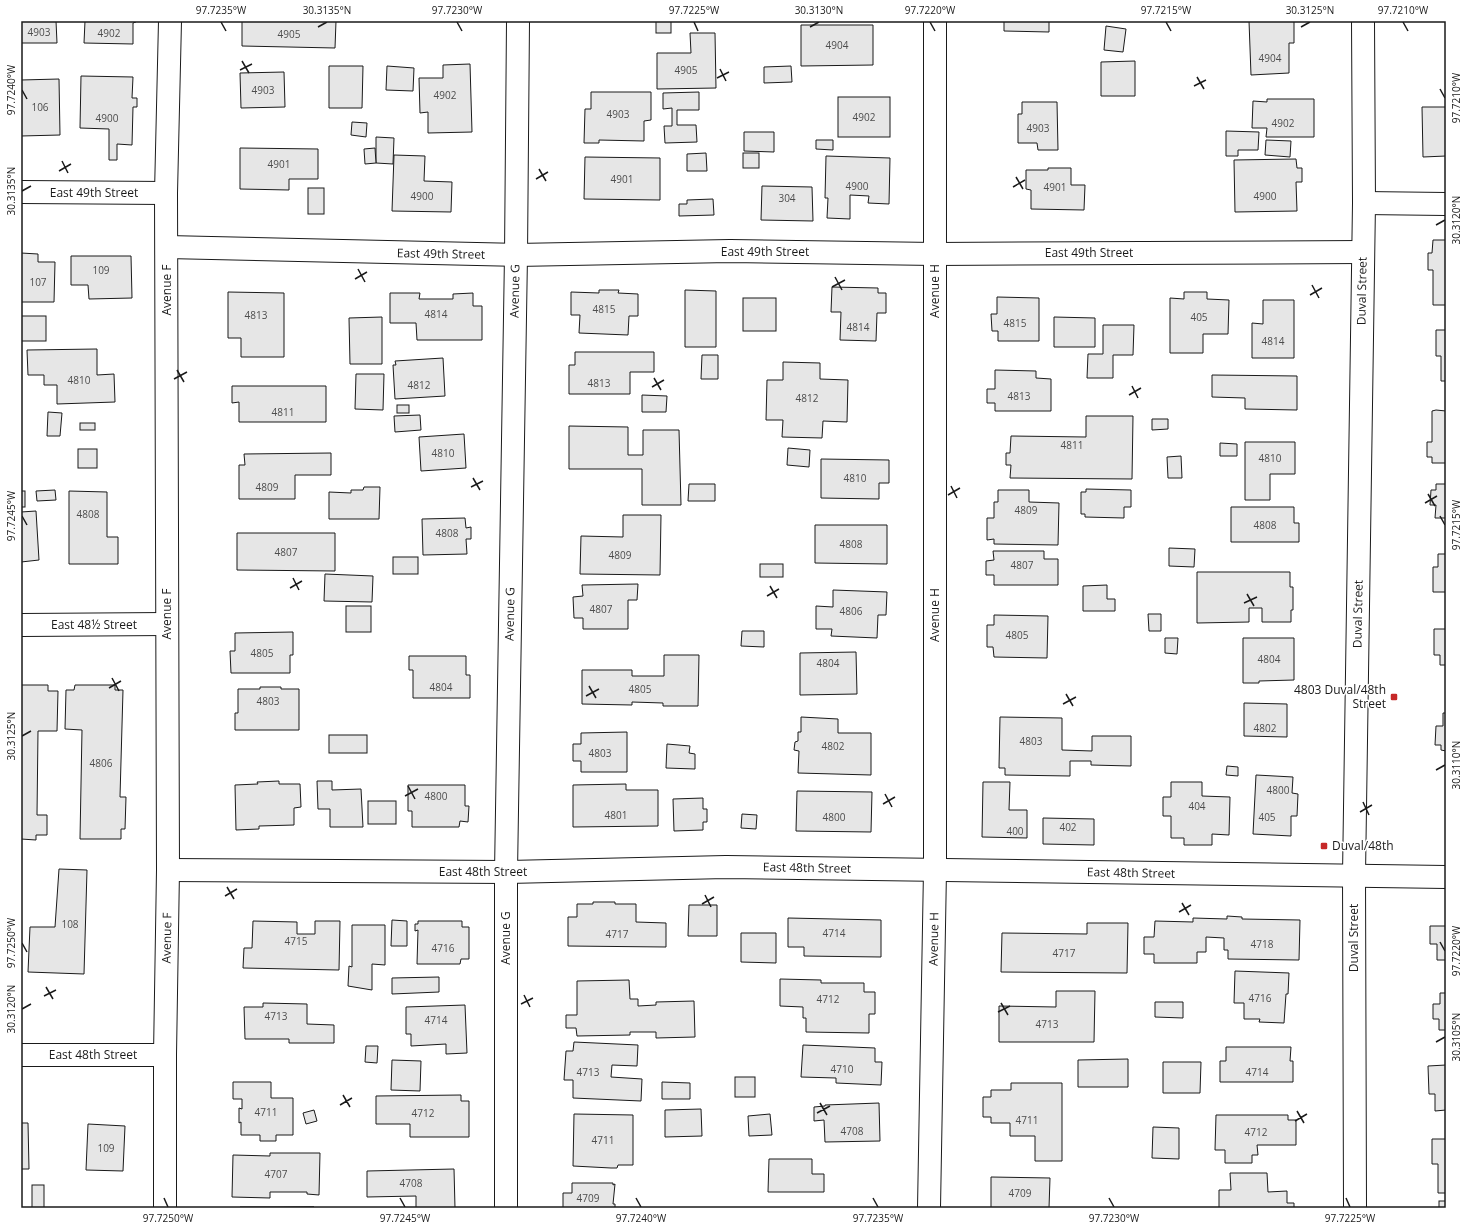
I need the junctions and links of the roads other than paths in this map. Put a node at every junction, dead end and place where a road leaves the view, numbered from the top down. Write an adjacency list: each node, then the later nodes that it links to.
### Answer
1 (170, 21): 6 (street, Avenue F)
2 (518, 21): 12 (street, Avenue G)
3 (935, 21): 11 (street, Avenue H)
4 (1363, 21): 7 (street, Duval Street)
5 (21, 192): 6 (street, East 49th Street)
6 (166, 193): 9 (street, Avenue F)
7 (1364, 203): 8 (street); 10 (street, Duval Street)
8 (1446, 204)
9 (167, 248): 12 (street, East 49th Street); 13 (street, Avenue F)
10 (1363, 252): 11 (street, East 49th Street); 18 (street, Duval Street)
11 (935, 254): 12 (street, East 49th Street); 16 (street, Avenue H)
12 (516, 255): 17 (street, Avenue G)
13 (168, 624): 14 (street, East 48½ Street); 15 (street, Avenue F)
14 (21, 625)
15 (168, 870): 17 (street, East 48th Street); 21 (street, Avenue F)
16 (935, 870): 17 (street, East 48th Street); 18 (street, East 48th Street); 24 (street, Avenue H)
17 (506, 872): 23 (street, Avenue G)
18 (1354, 875): 19 (street, East 48th Street); 25 (street, Duval Street)
19 (1446, 877)
20 (21, 1055): 21 (street, East 48th Street)
21 (165, 1055): 22 (street, Avenue F)
22 (165, 1208)
23 (506, 1208)
24 (930, 1208)
25 (1354, 1208)

